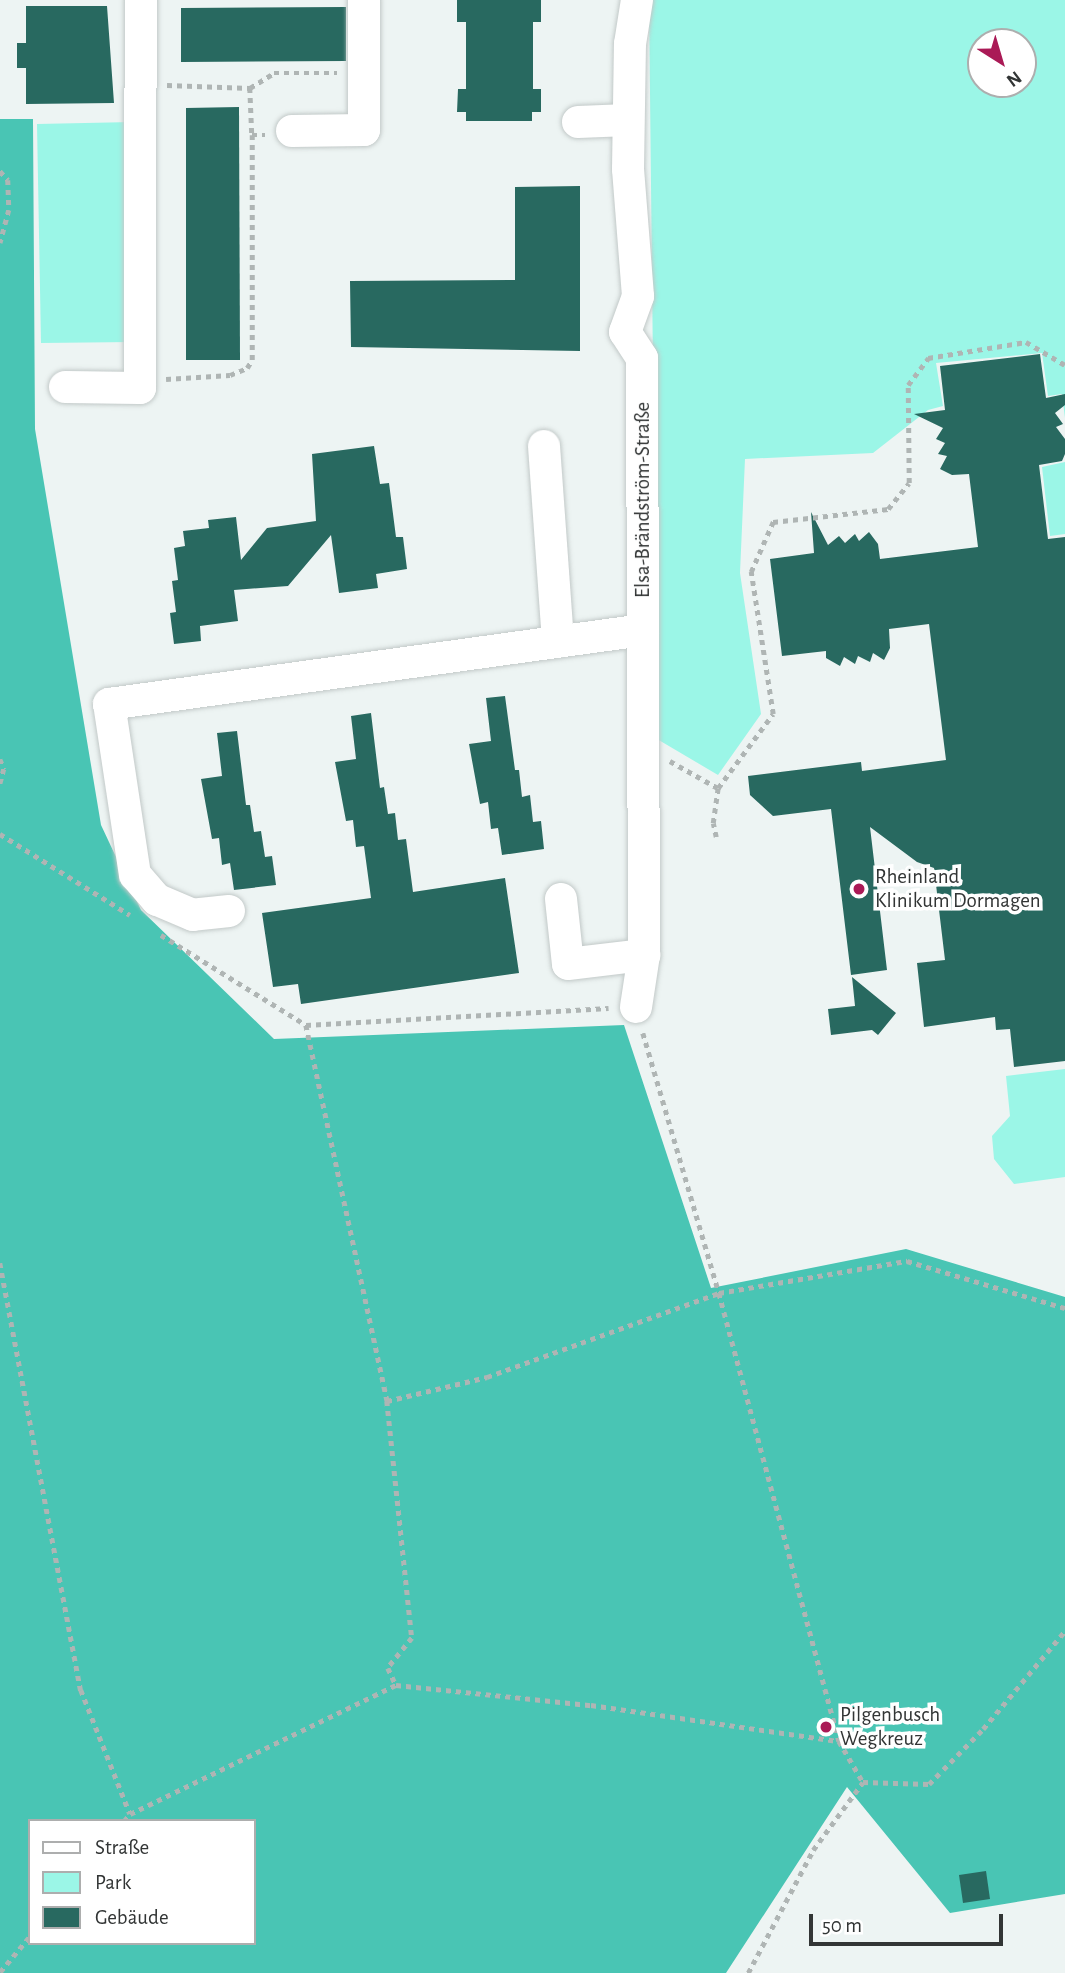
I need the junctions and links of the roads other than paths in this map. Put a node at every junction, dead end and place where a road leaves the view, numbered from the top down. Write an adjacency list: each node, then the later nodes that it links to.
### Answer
1 (141, 0): 7 (street)
2 (364, 0): 6 (street)
3 (637, 0): 4 (street, Elsa-Brändström-Straße)
4 (628, 120): 5 (street); 9 (street, Elsa-Brändström-Straße)
5 (578, 121)
6 (292, 131)
7 (65, 387)
8 (544, 446): 10 (street)
9 (643, 630): 10 (street); 13 (street, Elsa-Brändström-Straße)
10 (558, 642): 12 (street)
11 (561, 899): 13 (street)
12 (229, 911)
13 (644, 956): 14 (street, Elsa-Brändström-Straße)
14 (636, 1007)

